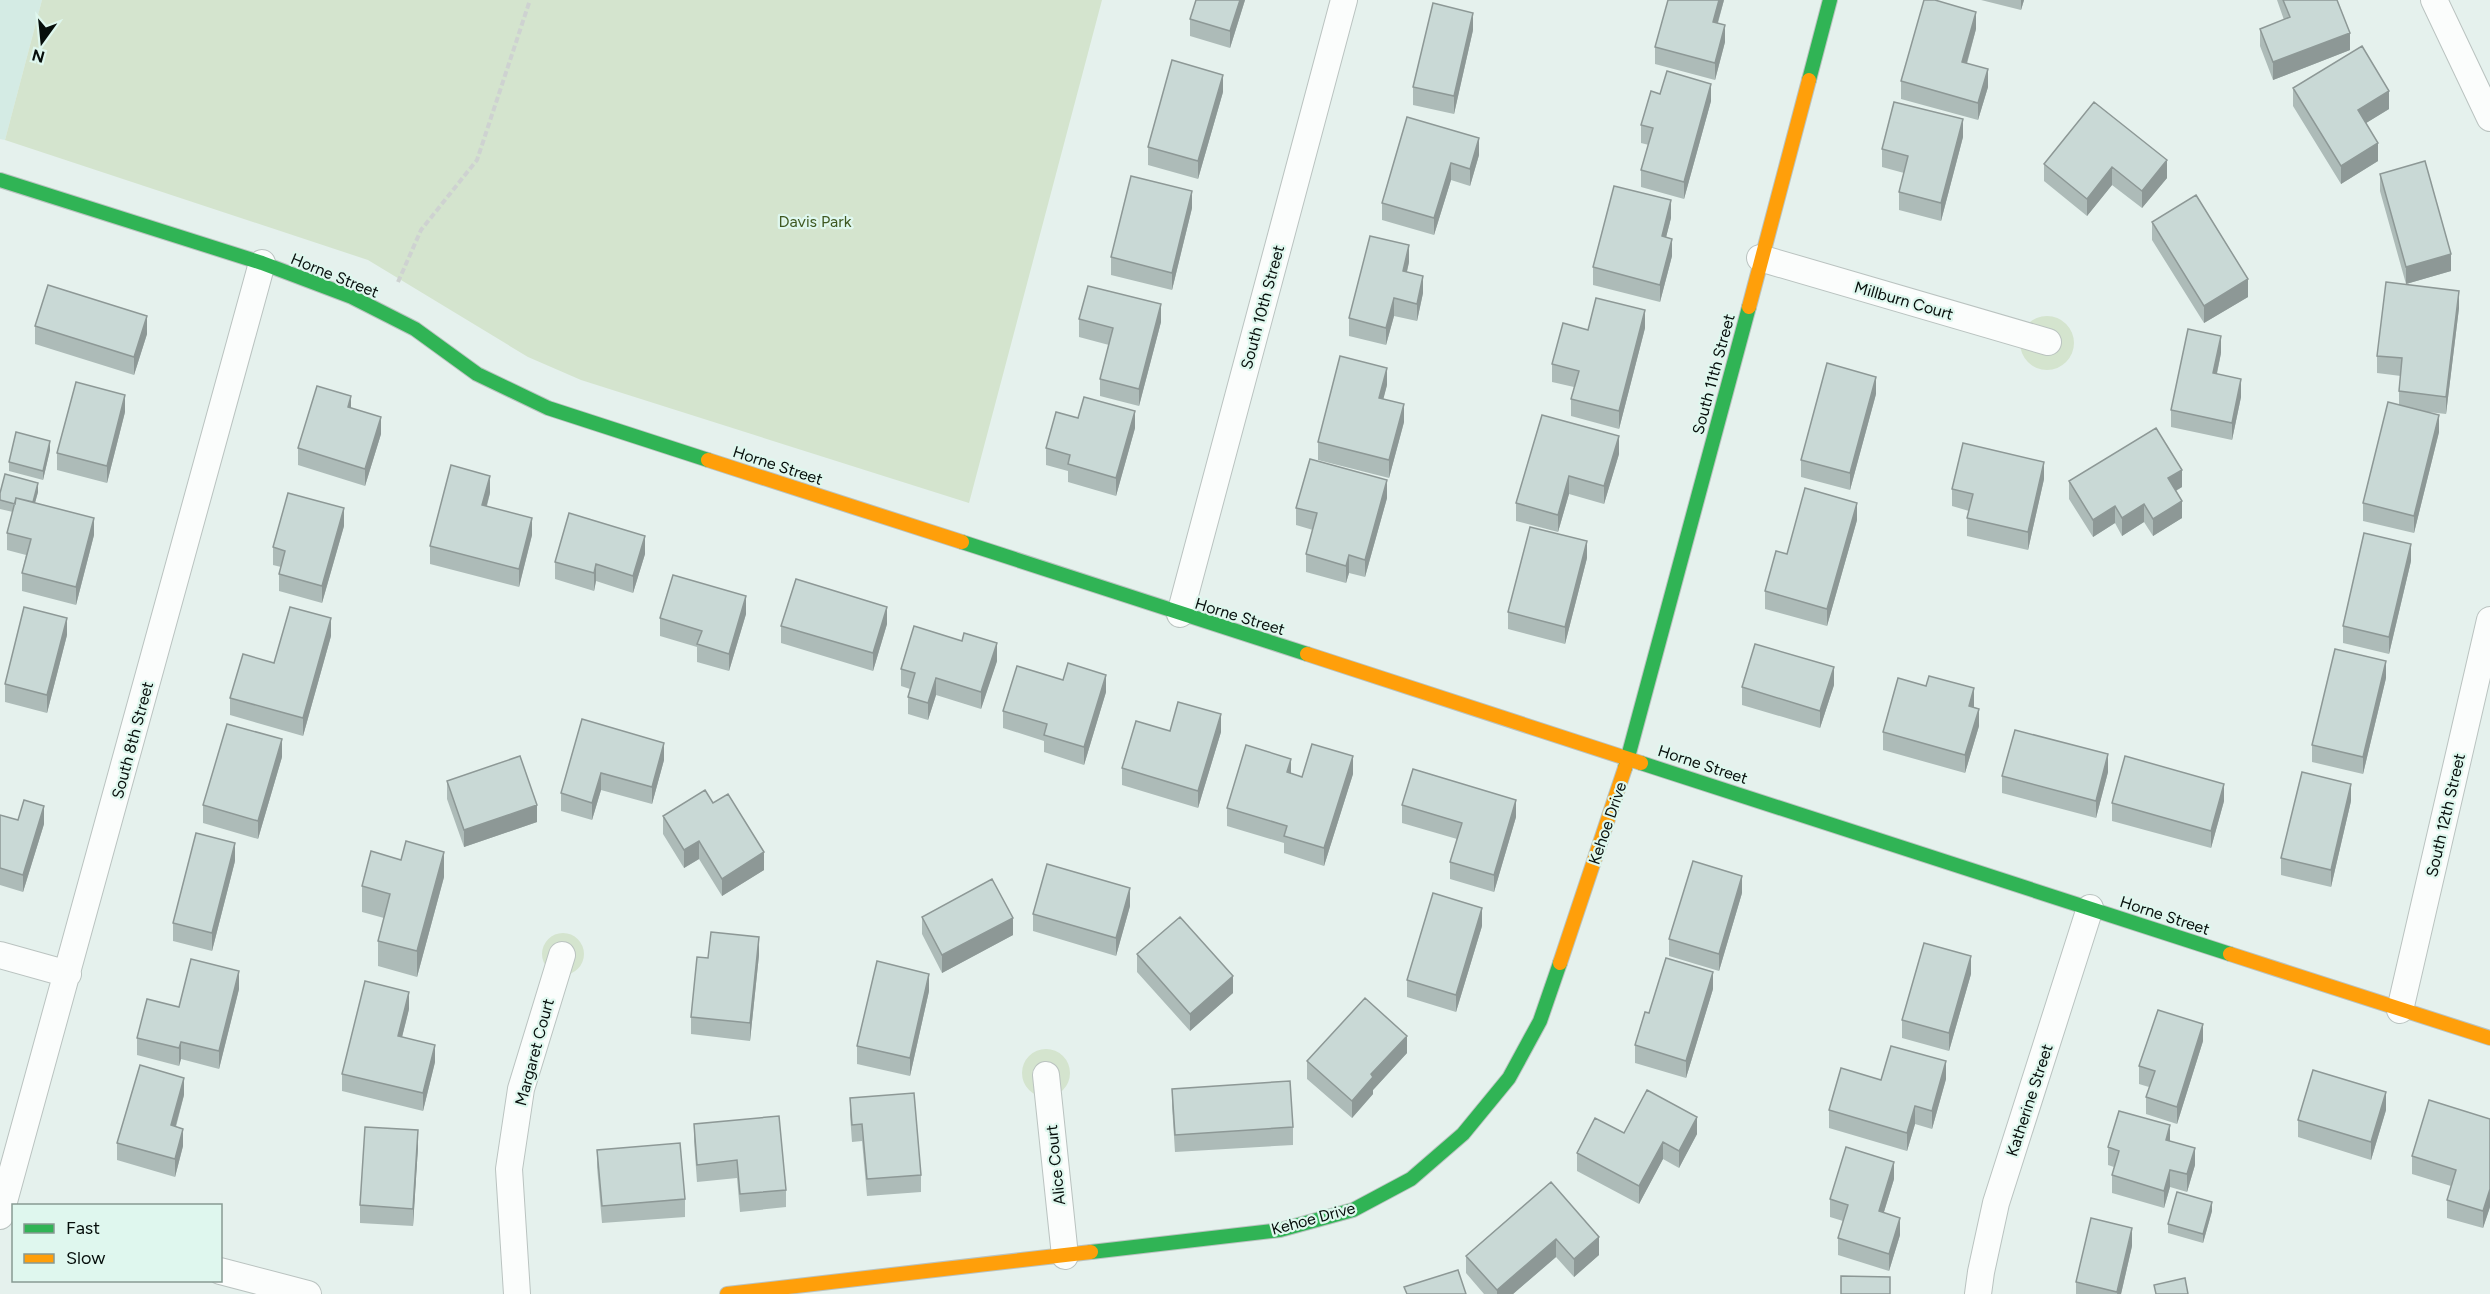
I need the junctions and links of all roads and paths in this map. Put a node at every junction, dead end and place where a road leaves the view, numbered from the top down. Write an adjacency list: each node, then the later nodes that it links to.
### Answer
1 (530, 0): 9 (path)
2 (1344, 0): 11 (street, South 10th Street)
3 (1830, 0): 7 (street, South 11th Street)
4 (2434, 0): 5 (street)
5 (2490, 118)
6 (0, 180): 8 (street, Horne Street)
7 (1760, 258): 10 (street, Millburn Court); 13 (street, South 11th Street)
8 (262, 263): 9 (street, Horne Street); 17 (street, South 8th Street)
9 (387, 314): 11 (street, Horne Street)
10 (2048, 342)
11 (1180, 614): 13 (street, Horne Street)
12 (2490, 620): 18 (street, South 12th Street)
13 (1629, 757): 14 (street, Horne Street); 22 (street, Kehoe Drive)
14 (2090, 908): 18 (street, Horne Street); 27 (street, Katherine Street)
15 (0, 955): 17 (street)
16 (562, 955): 25 (street, Margaret Court)
17 (68, 974): 21 (street, South 8th Street)
18 (2400, 1011): 19 (street, Horne Street)
19 (2490, 1038)
20 (1046, 1075): 22 (street, Alice Court)
21 (0, 1215)
22 (1065, 1256): 26 (street, Kehoe Drive)
23 (222, 1272): 24 (street)
24 (308, 1294)
25 (517, 1294)
26 (726, 1294)
27 (1978, 1294)

